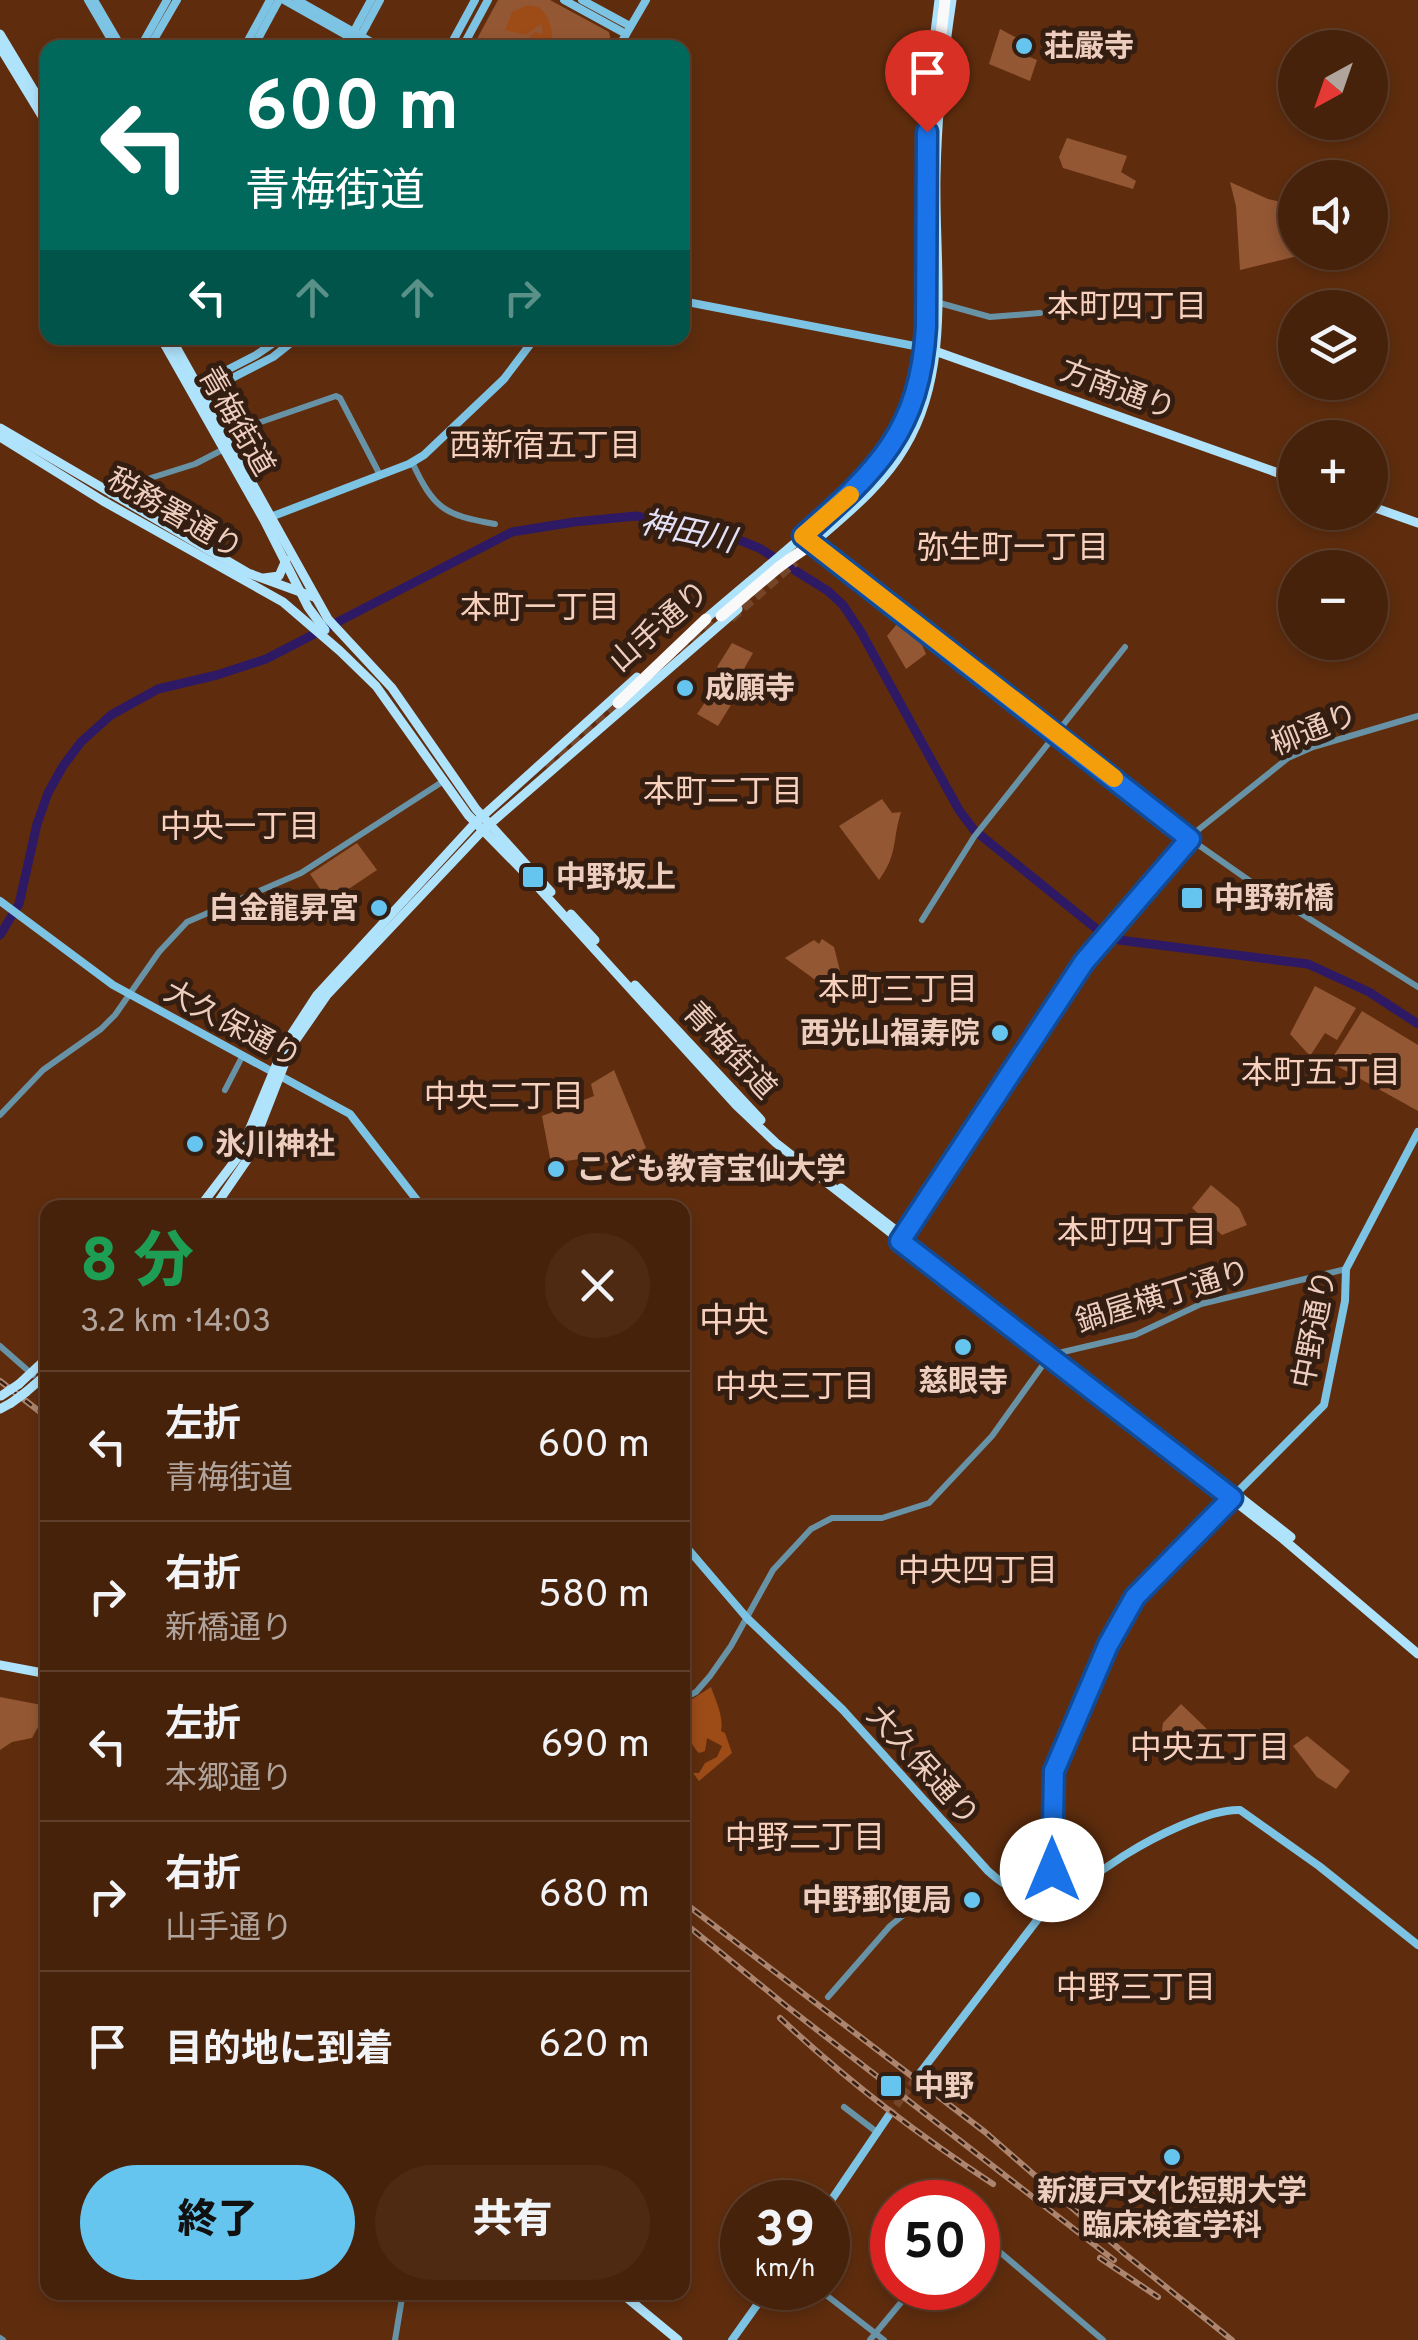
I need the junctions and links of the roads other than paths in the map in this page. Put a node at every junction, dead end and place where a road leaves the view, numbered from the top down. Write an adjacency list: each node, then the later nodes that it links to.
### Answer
1 (91, 0): 16 (main road)
2 (167, 0): 17 (main road)
3 (176, 0): 18 (main road)
4 (296, 0): 24 (main road)
5 (372, 0): 21 (main road, bridge)
6 (380, 0): 23 (main road, bridge)
7 (475, 0): 25 (main road)
8 (488, 0): 26 (main road)
9 (564, 0): 14 (main road)
10 (582, 0): 14 (main road)
11 (646, 0): 14 (main road)
12 (945, 0): 29 (highway); 32 (main road); 40 (main road)
13 (275, 3): 19 (main road); 20 (main road); 22 (main road)
14 (628, 30): 27 (main road)
15 (0, 34): 30 (main road)
16 (114, 40)
17 (144, 40)
18 (154, 40)
19 (250, 40)
20 (256, 40)
21 (350, 40)
22 (353, 40)
23 (358, 40)
24 (368, 40)
25 (453, 40)
26 (466, 40)
27 (622, 40)
28 (0, 47): 31 (main road)
29 (935, 69)
30 (40, 105)
31 (40, 107)
32 (936, 302): 34 (street); 40 (main road)
33 (690, 303): 40 (main road)
34 (1040, 312)
35 (167, 345): 41 (main road, 青梅街道)
36 (174, 345): 41 (main road, 青梅街道)
37 (272, 345): 41 (main road)
38 (289, 345): 41 (main road)
39 (530, 345): 46 (main road)
40 (930, 349): 47 (main road, 方南通り); 54 (main road)
41 (198, 392): 43 (main road, 青梅街道); 45 (main road, 青梅街道)
42 (0, 428): 49 (main road, 税務署通り)
43 (226, 434): 48 (street); 51 (main road, 青梅街道)
44 (0, 438): 49 (main road, 税務署通り)
45 (224, 450): 49 (street); 51 (main road, 青梅街道)
46 (412, 462): 48 (main road); 53 (street)
47 (1278, 473)
48 (380, 475): 51 (main road)
49 (106, 498): 58 (main road, 税務署通り); 61 (main road, 税務署通り)
50 (1388, 512): 52 (main road)
51 (269, 518): 55 (main road, 青梅街道); 57 (main road, 青梅街道)
52 (1418, 523)
53 (495, 524)
54 (807, 540): 56 (highway); 69 (street)
55 (286, 560): 58 (main road); 59 (main road, 青梅街道)
56 (783, 562): 62 (highway); 63 (main road, 山手通り); 67 (main road, 山手通り)
57 (301, 571): 59 (main road); 60 (main road, 青梅街道)
58 (256, 576): 59 (main road, 税務署通り)
59 (302, 593): 60 (main road, 税務署通り); 61 (main road); 64 (main road, 青梅街道)
60 (314, 598): 64 (main road, 青梅街道)
61 (283, 602): 64 (main road, 税務署通り)
62 (721, 616)
63 (706, 619): 67 (highway)
64 (320, 623): 65 (main road, 青梅街道); 65 (main road, 税務署通り)
65 (328, 633): 70 (main road, 青梅街道); 71 (main road, 青梅街道)
66 (1125, 647): 69 (street)
67 (617, 704): 71 (main road, 山手通り)
68 (1418, 716): 72 (street, 柳通り)
69 (1056, 733): 72 (street); 74 (street)
70 (442, 782): 71 (main road, 青梅街道); 76 (street)
71 (482, 823): 78 (main road, 山手通り); 85 (main road, 青梅街道)
72 (1190, 839): 75 (street); 85 (street, 柳通り)
73 (0, 901): 76 (main road, 大久保通り)
74 (922, 920)
75 (1418, 987)
76 (129, 994): 77 (main road, 大久保通り); 80 (street)
77 (244, 1054): 78 (main road, 大久保通り); 79 (street)
78 (276, 1072): 82 (main road, 山手通り); 83 (main road, 山手通り); 84 (main road, 大久保通り)
79 (226, 1090)
80 (0, 1114)
81 (1418, 1132): 86 (main road, 中野通り)
82 (205, 1200)
83 (220, 1200)
84 (417, 1200)
85 (902, 1239): 88 (main road, 青梅街道)
86 (1346, 1269): 88 (street, 鍋屋横丁通り); 93 (main road, 中野通り)
87 (0, 1346): 89 (street)
88 (1052, 1355): 93 (main road, 青梅街道); 95 (street)
89 (39, 1375): 90 (main road)
90 (23, 1388): 91 (main road, bridge); 92 (main road, bridge)
91 (1, 1396)
92 (0, 1409)
93 (1233, 1496): 96 (main road, 青梅街道); 100 (main road, 中野通り)
94 (690, 1551): 95 (main road, 大久保通り)
95 (747, 1618): 99 (street); 100 (main road, 大久保通り)
96 (1418, 1650)
97 (0, 1665): 98 (main road)
98 (40, 1672)
99 (690, 1695)
100 (1048, 1896): 102 (main road); 104 (main road, 中野通り)
101 (924, 1899): 103 (street)
102 (1418, 1945)
103 (828, 1997)
104 (920, 2073)
105 (844, 2107): 107 (street)
106 (889, 2115): 107 (main road)
107 (878, 2132): 108 (main road)
108 (845, 2180)
109 (1001, 2253): 120 (street)
110 (401, 2300): 116 (street)
111 (630, 2300): 117 (main road)
112 (753, 2310): 118 (main road)
113 (842, 2310): 115 (street)
114 (894, 2310): 115 (street)
115 (872, 2336): 119 (street)
116 (394, 2340)
117 (678, 2340)
118 (732, 2340)
119 (884, 2340)
120 (1103, 2340)

